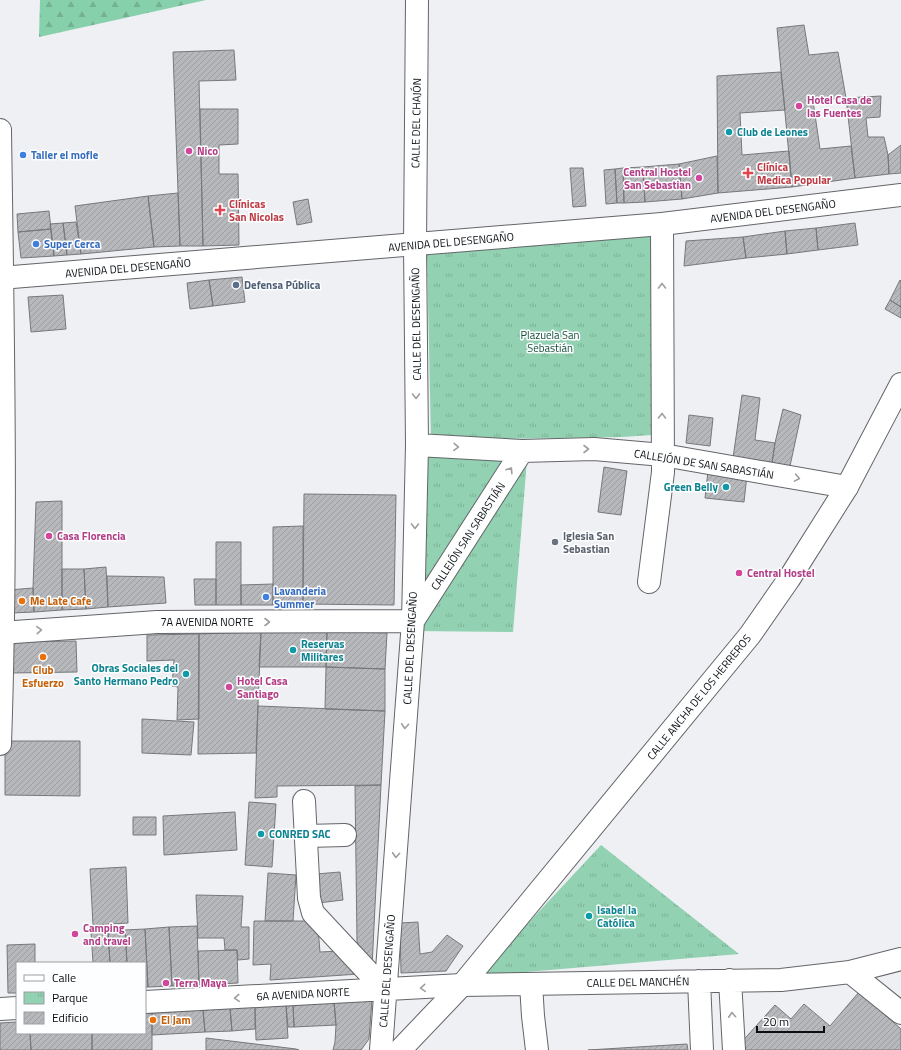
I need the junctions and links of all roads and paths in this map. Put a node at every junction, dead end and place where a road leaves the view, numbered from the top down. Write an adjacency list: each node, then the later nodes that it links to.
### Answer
1 (417, 0): 5 (street, CALLE DEL CHAJÓN)
2 (0, 130): 6 (street)
3 (901, 196): 4 (street, AVENIDA DEL DESENGAÑO)
4 (662, 224): 5 (street, AVENIDA DEL DESENGAÑO); 10 (street, one-way to 4)
5 (415, 245): 6 (street, AVENIDA DEL DESENGAÑO); 8 (street, CALLE DEL DESENGAÑO, one-way to 8)
6 (1, 278): 14 (street)
7 (901, 384): 11 (street, CALLE ANCHA DE LOS HERREROS)
8 (417, 445): 9 (street, CALLEJÓN DE SAN SABASTIÁN, one-way to 9); 13 (street, CALLE DEL DESENGAÑO, one-way to 13)
9 (522, 451): 10 (street, CALLEJÓN DE SAN SABASTIÁN, one-way to 10); 13 (street, CALLEJÓN SAN SABASTIÁN, one-way to 9)
10 (662, 455): 11 (street, CALLEJÓN DE SAN SABASTIÁN, one-way to 11); 12 (street)
11 (847, 486): 24 (street, CALLE ANCHA DE LOS HERREROS)
12 (649, 582)
13 (413, 621): 14 (street, 7A AVENIDA NORTE, one-way to 13); 25 (street, CALLE DEL DESENGAÑO, one-way to 25)
14 (2, 632): 15 (street)
15 (0, 744)
16 (304, 801): 18 (street)
17 (345, 834): 18 (street)
18 (306, 836): 25 (street)
19 (901, 959): 20 (street, CALLE DEL MANCHÉN)
20 (850, 972): 21 (street, CALLE DEL MANCHÉN); 29 (street)
21 (730, 980): 22 (street, CALLE DEL MANCHÉN); 34 (street, one-way to 21)
22 (699, 981): 23 (street, CALLE DEL MANCHÉN); 33 (street)
23 (531, 984): 24 (street, CALLE DEL MANCHÉN); 32 (street)
24 (462, 985): 25 (street, 6A AVENIDA NORTE, one-way to 25); 31 (street)
25 (385, 990): 26 (street, 6A AVENIDA NORTE, one-way to 26); 30 (street, CALLE DEL DESENGAÑO)
26 (146, 1002)
27 (16, 1008): 28 (street)
28 (0, 1009)
29 (901, 1013)
30 (381, 1050)
31 (400, 1050)
32 (537, 1050)
33 (702, 1050)
34 (734, 1050)

